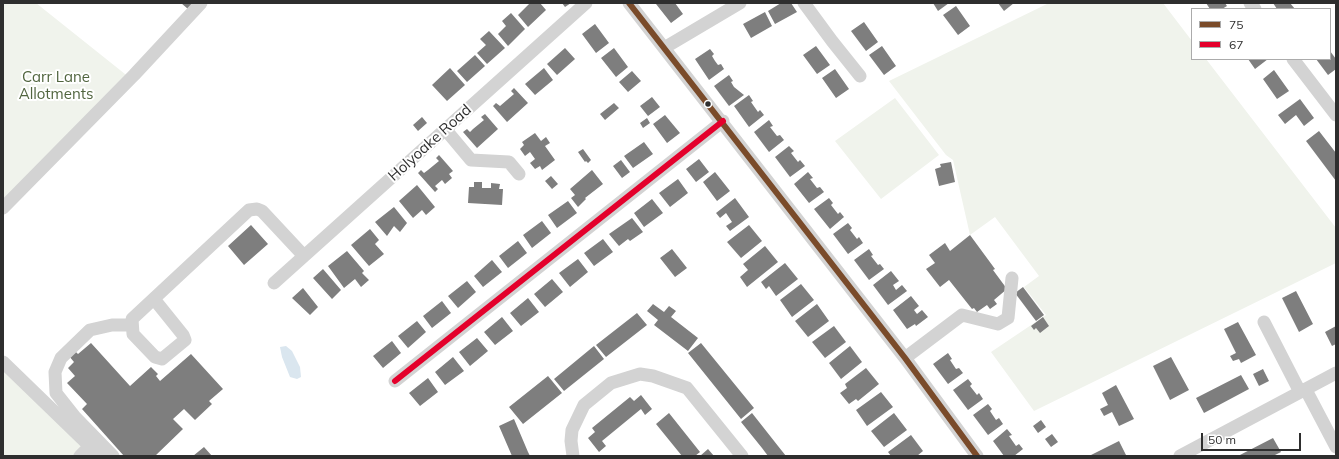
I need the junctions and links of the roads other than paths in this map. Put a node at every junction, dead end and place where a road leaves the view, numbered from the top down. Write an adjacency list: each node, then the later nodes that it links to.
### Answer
1 (201, 3): 13 (street)
2 (586, 3): 11 (street, Holyoake Road)
3 (630, 3): 6 (street)
4 (740, 3): 6 (street)
5 (804, 3): 8 (street)
6 (664, 48): 10 (street)
7 (1294, 60): 9 (street)
8 (860, 76)
9 (1336, 115)
10 (723, 121): 20 (street); 23 (street)
11 (445, 129): 12 (street); 14 (street, Holyoake Road)
12 (519, 174)
13 (3, 208)
14 (304, 256): 16 (street, Holyoake Road); 17 (street)
15 (1012, 278): 20 (street)
16 (274, 283)
17 (154, 299): 19 (street); 19 (street)
18 (1264, 322): 24 (street)
19 (132, 325): 29 (street)
20 (905, 358): 32 (street)
21 (3, 362): 25 (street)
22 (1336, 374): 24 (street)
23 (395, 381)
24 (1303, 391): 26 (street); 33 (street)
25 (90, 446): 27 (street); 28 (street)
26 (1336, 447)
27 (80, 456)
28 (100, 456)
29 (113, 456)
30 (573, 456): 31 (street)
31 (742, 456)
32 (977, 456)
33 (1180, 456)

